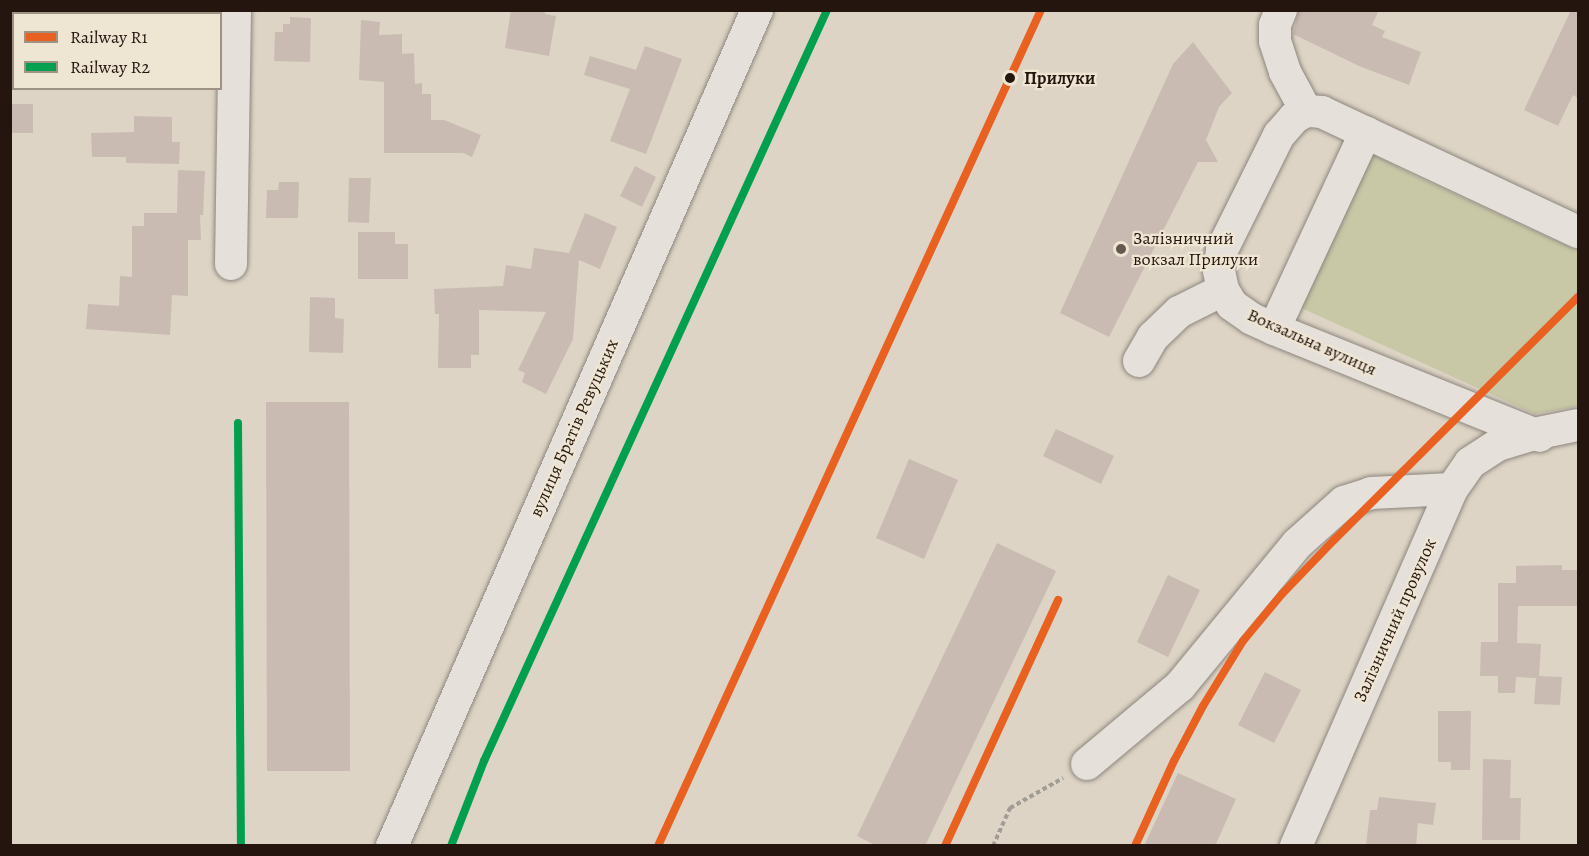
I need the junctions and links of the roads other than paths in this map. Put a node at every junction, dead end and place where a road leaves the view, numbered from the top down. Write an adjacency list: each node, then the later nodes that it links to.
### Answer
1 (235, 10): 7 (street)
2 (757, 10): 16 (street, вулиця Братів Ревуцьких)
3 (1281, 10): 4 (street)
4 (1306, 111): 5 (street); 8 (street)
5 (1365, 132): 6 (street); 9 (street)
6 (1578, 232)
7 (231, 264)
8 (1223, 290): 9 (street, Вокзальна вулиця); 10 (street)
9 (1274, 329): 12 (street, Вокзальна вулиця)
10 (1139, 362)
11 (1578, 425): 12 (street)
12 (1534, 434): 13 (street, Вокзальна вулиця); 14 (street, Залізничний провулок)
13 (1578, 447)
14 (1452, 489): 15 (street); 17 (street, Залізничний провулок)
15 (1087, 764)
16 (392, 846)
17 (1296, 846)

